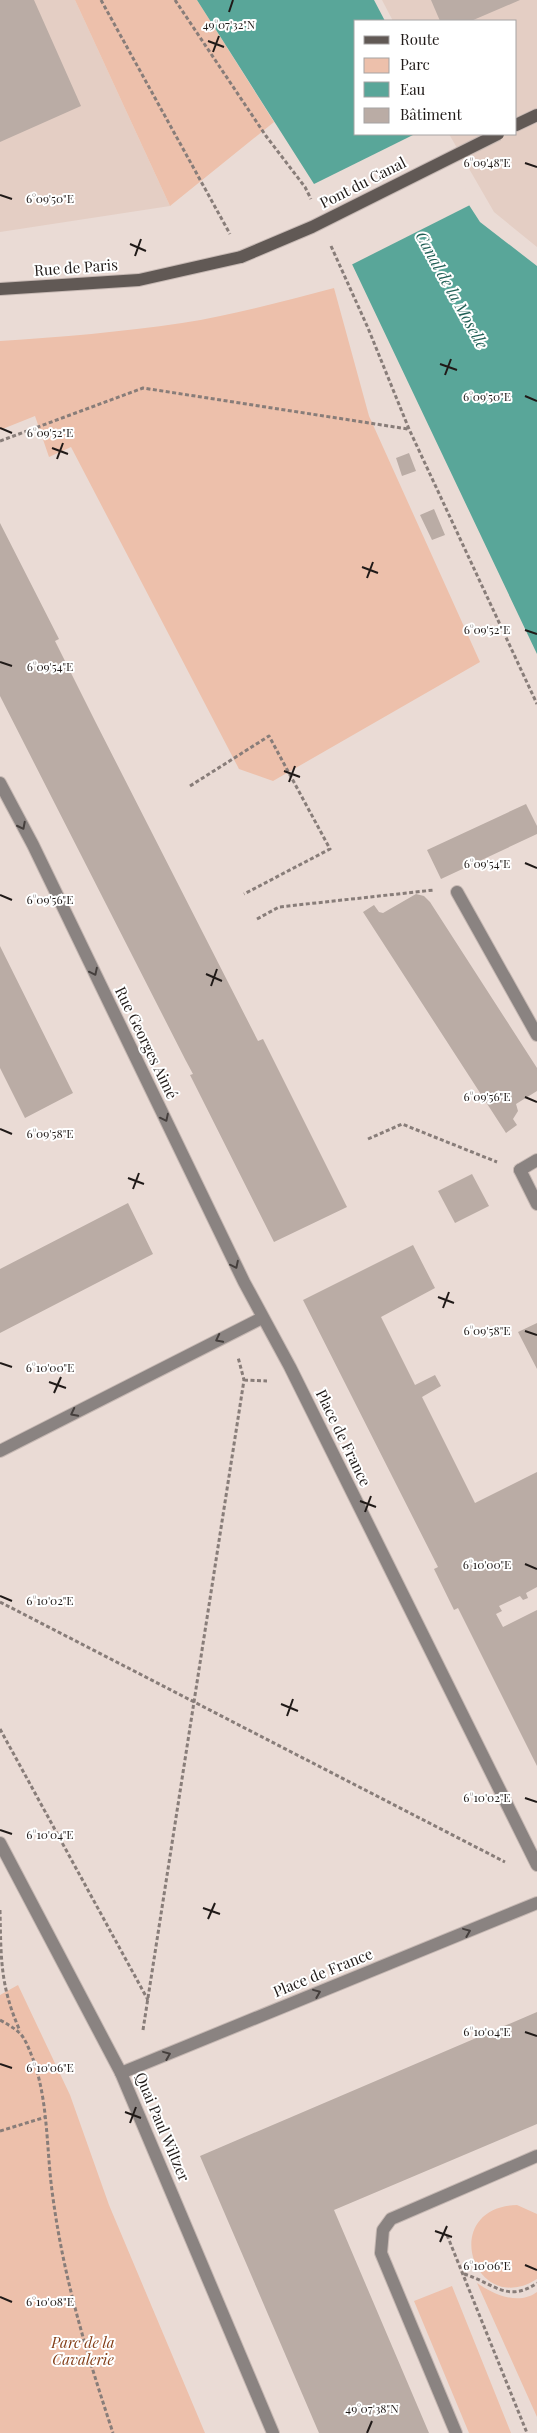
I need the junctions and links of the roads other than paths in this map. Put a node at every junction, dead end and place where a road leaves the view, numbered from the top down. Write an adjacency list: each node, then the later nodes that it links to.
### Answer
1 (537, 114): 2 (main road)
2 (517, 124)
3 (496, 135): 4 (main road, Pont du Canal, bridge)
4 (241, 257): 5 (main road, Rue de Paris)
5 (0, 289)
6 (0, 783): 11 (street, Rue Georges Aimé, one-way to 11)
7 (457, 892): 8 (street)
8 (537, 1035)
9 (537, 1160): 10 (street)
10 (537, 1204)
11 (262, 1318): 12 (street, one-way to 12); 14 (street, Place de France)
12 (0, 1451)
13 (0, 1843): 16 (street, Quai Paul Wiltzer)
14 (537, 1865)
15 (537, 1903): 16 (street, Place de France, one-way to 15)
16 (121, 2073): 18 (street, Quai Paul Wiltzer)
17 (537, 2156): 19 (street)
18 (274, 2433)
19 (456, 2433)

